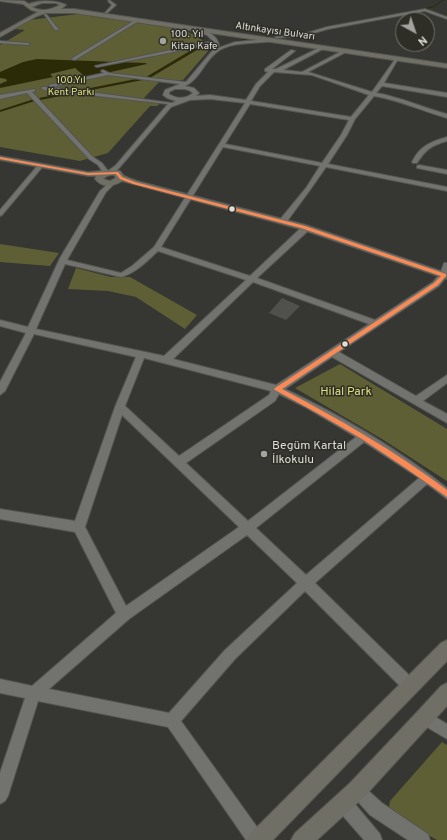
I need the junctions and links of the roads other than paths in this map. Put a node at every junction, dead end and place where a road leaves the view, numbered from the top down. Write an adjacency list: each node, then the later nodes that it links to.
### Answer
1 (0, 0): 3 (main road, Altınkayısı Bulvarı)
2 (22, 0): 4 (main road)
3 (8, 1): 8 (main road, Altınkayısı Bulvarı); 9 (main road)
4 (42, 1): 5 (main road); 8 (main road)
5 (55, 1): 7 (main road, Altınkayısı Bulvarı)
6 (110, 1): 11 (street)
7 (63, 5): 10 (main road); 11 (main road, Altınkayısı Bulvarı)
8 (30, 8): 10 (main road, Altınkayısı Bulvarı); 14 (main road)
9 (21, 9)
10 (51, 10): 12 (main road, Altınkayısı Bulvarı); 14 (main road)
11 (106, 12): 21 (main road, Altınkayısı Bulvarı)
12 (87, 13): 13 (main road); 16 (main road, Altınkayısı Bulvarı)
13 (45, 15): 14 (main road); 17 (street)
14 (24, 18): 19 (main road); 20 (main road)
15 (447, 18): 21 (street)
16 (138, 20): 18 (main road, Altınkayısı Bulvarı); 30 (street)
17 (57, 29)
18 (194, 29): 22 (main road, Altınkayısı Bulvarı); 24 (street)
19 (0, 32)
20 (0, 35)
21 (277, 37): 32 (main road, Altınkayısı Bulvarı)
22 (270, 40): 26 (main road, Altınkayısı Bulvarı); 27 (street)
23 (0, 42): 25 (street)
24 (216, 42): 27 (street); 36 (street)
25 (28, 44)
26 (321, 48): 29 (main road, Altınkayısı Bulvarı); 34 (street)
27 (215, 51): 39 (street)
28 (293, 51): 34 (street)
29 (344, 51): 31 (main road, Altınkayısı Bulvarı); 35 (street)
30 (73, 59)
31 (396, 59): 33 (main road, Altınkayısı Bulvarı); 40 (street)
32 (447, 62)
33 (447, 66)
34 (275, 71): 35 (street); 51 (street)
35 (303, 73): 38 (street)
36 (108, 74): 39 (street); 41 (street)
37 (332, 74): 38 (street)
38 (324, 79): 45 (street)
39 (188, 82): 42 (street); 43 (street)
40 (381, 84): 45 (street); 46 (street)
41 (44, 88): 44 (street); 50 (street)
42 (174, 88): 43 (street); 50 (street)
43 (194, 90): 48 (street); 49 (street)
44 (28, 91): 47 (street); 61 (street)
45 (373, 94): 52 (street); 53 (street)
46 (447, 94)
47 (0, 97)
48 (210, 97): 49 (street); 51 (street)
49 (187, 99): 50 (street); 50 (street)
50 (169, 102): 60 (street)
51 (248, 102): 53 (street); 55 (street)
52 (447, 116)
53 (352, 119): 58 (street)
54 (447, 140): 59 (street)
55 (222, 145): 58 (street); 63 (street)
56 (0, 158): 57 (main road)
57 (41, 165): 61 (main road); 64 (street)
58 (324, 165): 62 (street); 66 (street)
59 (447, 172)
60 (117, 177): 61 (main road); 61 (main road); 63 (main road)
61 (104, 179): 69 (street)
62 (447, 189)
63 (188, 197): 66 (main road); 68 (street)
64 (3, 207): 65 (street)
65 (0, 214)
66 (282, 222): 67 (main road)
67 (306, 228): 71 (main road); 72 (street)
68 (157, 248): 69 (street); 72 (street)
69 (63, 261): 75 (street)
70 (447, 265): 71 (street)
71 (445, 276): 74 (street)
72 (252, 279): 74 (street); 78 (street)
73 (0, 323): 75 (street)
74 (375, 323): 76 (street)
75 (31, 331): 77 (street); 81 (street)
76 (331, 352): 80 (street); 82 (street)
77 (141, 356): 78 (street); 83 (street)
78 (166, 360): 80 (street)
79 (444, 381): 82 (street)
80 (277, 389): 85 (street); 86 (street)
81 (0, 391)
82 (416, 400): 84 (street)
83 (120, 407): 86 (street); 90 (street)
84 (447, 419)
85 (364, 437): 87 (street); 91 (street)
86 (179, 462): 91 (street)
87 (427, 478): 88 (street); 92 (street)
88 (447, 494)
89 (0, 514): 90 (street)
90 (79, 527): 93 (street)
91 (247, 528): 92 (street); 93 (street)
92 (306, 583): 96 (street); 100 (street)
93 (124, 615): 98 (street)
94 (447, 649): 96 (main road)
95 (0, 686): 98 (street)
96 (411, 687): 104 (main road)
97 (447, 692): 99 (main road)
98 (34, 693): 100 (street); 102 (street)
99 (425, 718): 101 (street); 103 (main road)
100 (172, 721): 104 (street)
101 (447, 732)
102 (0, 796)
103 (350, 797): 105 (main road); 106 (street); 107 (street)
104 (257, 840)
105 (302, 840)
106 (374, 840)
107 (422, 840)

